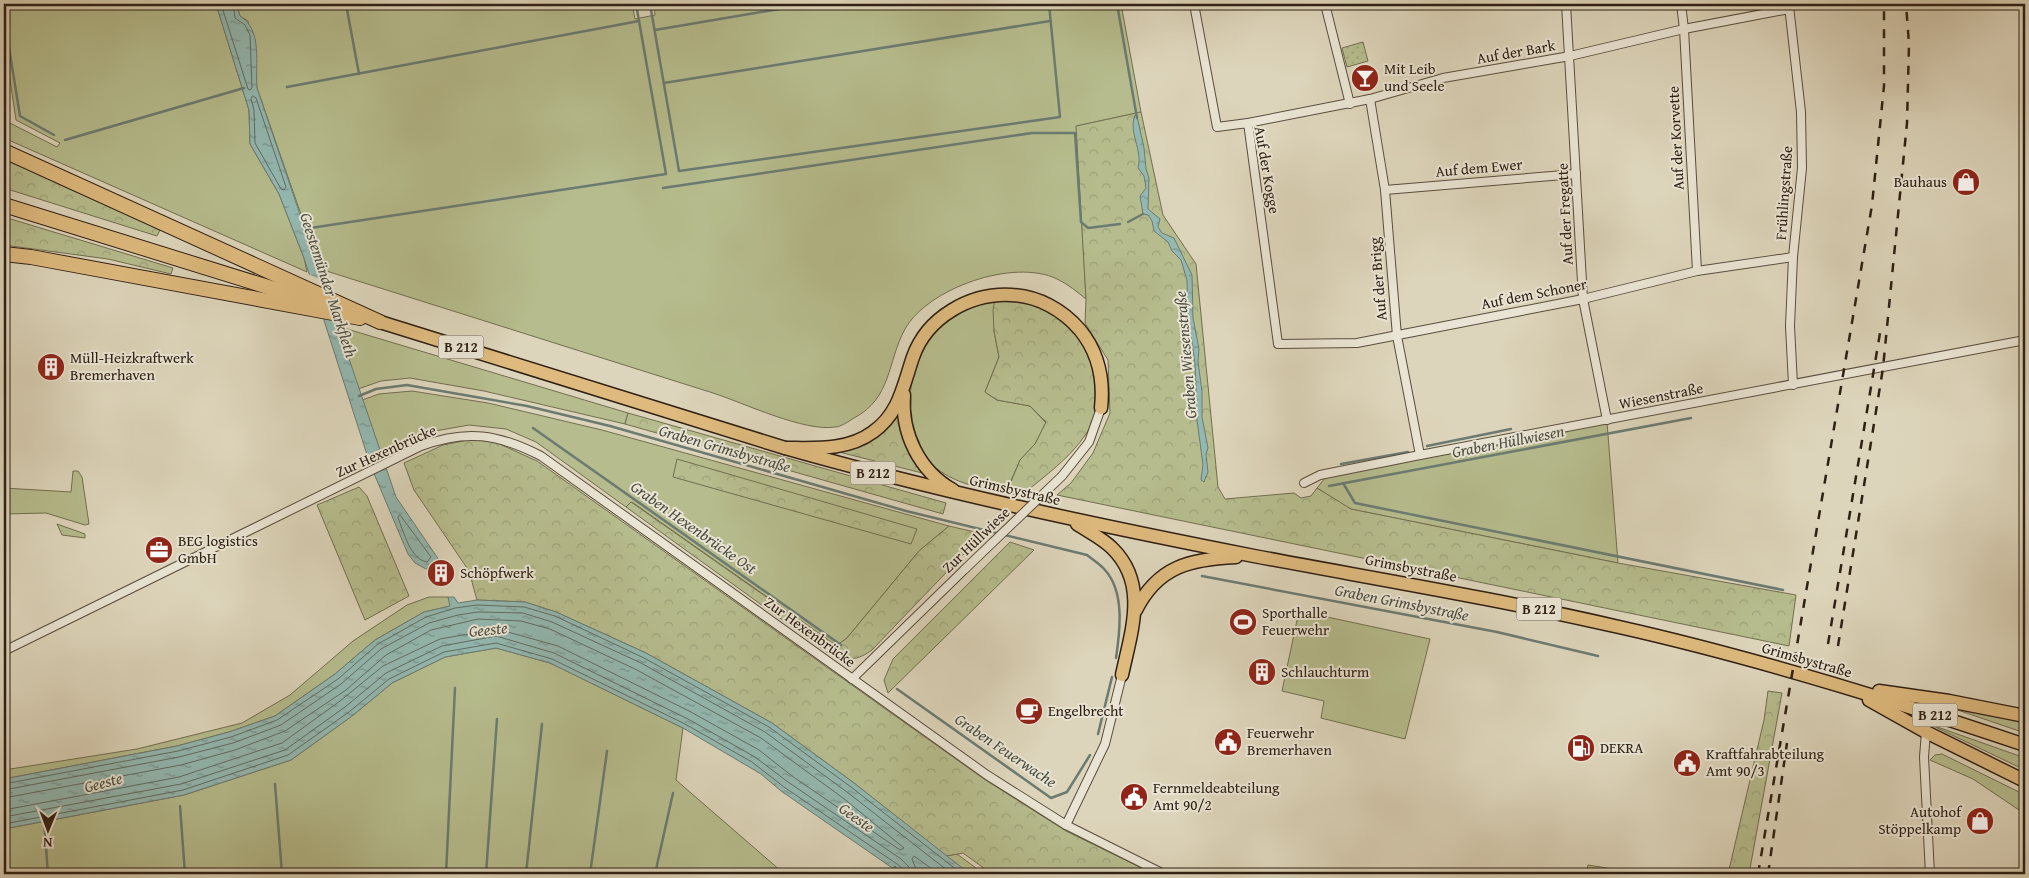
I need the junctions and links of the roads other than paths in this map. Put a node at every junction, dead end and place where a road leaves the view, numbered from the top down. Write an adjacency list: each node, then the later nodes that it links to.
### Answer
1 (1194, 4): 10 (street, Auf der Kogge)
2 (1325, 4): 9 (street)
3 (1566, 4): 7 (street, Auf der Fregatte)
4 (1681, 4): 6 (street, Auf der Korvette)
5 (1789, 6): 6 (street, Auf der Bark); 16 (street, Frühlingstraße)
6 (1684, 29): 7 (street, Auf der Bark); 17 (street, Auf der Korvette)
7 (1570, 56): 8 (street, Auf der Bark); 12 (street, Auf der Fregatte)
8 (1370, 99): 9 (street, Auf der Bark); 13 (street, Auf der Brigg)
9 (1350, 104): 10 (street, Auf der Bark)
10 (1248, 122): 23 (street, Auf der Kogge)
11 (4, 151): 18 (highway)
12 (1576, 174): 13 (street, Auf dem Ewer); 19 (street, Auf der Fregatte)
13 (1385, 190): 21 (street, Auf der Brigg)
14 (4, 204): 18 (highway)
15 (4, 254): 18 (highway)
16 (1793, 257): 17 (street, Auf dem Schoner); 24 (street, Frühlingstraße)
17 (1697, 271): 19 (street, Auf dem Schoner)
18 (306, 298): 20 (highway)
19 (1584, 299): 21 (street, Auf dem Schoner); 27 (street, Auf der Fregatte)
20 (380, 322): 28 (highway, B 212)
21 (1397, 336): 23 (street, Auf dem Schoner); 29 (street, Auf der Brigg)
22 (2025, 340): 24 (street, Wiesenstraße)
23 (1278, 344)
24 (1793, 385): 27 (street, Wiesenstraße)
25 (904, 388): 26 (highway); 28 (highway); 31 (highway)
26 (1101, 408): 37 (street, Zur Hüllwiese, bridge)
27 (1607, 420): 29 (street, Wiesenstraße)
28 (785, 448): 31 (highway, Grimsbystraße / B 212)
29 (1420, 455): 30 (street, Wiesenstraße)
30 (1304, 483)
31 (961, 494): 32 (highway, Grimsbystraße / B 212)
32 (1069, 519): 33 (highway, Grimsbystraße / B 212); 34 (highway)
33 (1255, 556): 34 (highway); 38 (highway, Grimsbystraße / B 212)
34 (1135, 612): 36 (highway)
35 (4, 651): 37 (street, Zur Hexenbrücke)
36 (1122, 675): 43 (street)
37 (852, 679): 43 (street, Zur Hexenbrücke)
38 (1845, 687): 39 (highway); 40 (highway); 41 (highway, Grimsbystraße / B 212)
39 (2025, 716)
40 (1926, 732): 42 (highway); 45 (street)
41 (2025, 745)
42 (2025, 781)
43 (1066, 825): 44 (street, Zur Hexenbrücke)
44 (1164, 874)
45 (1930, 874)

